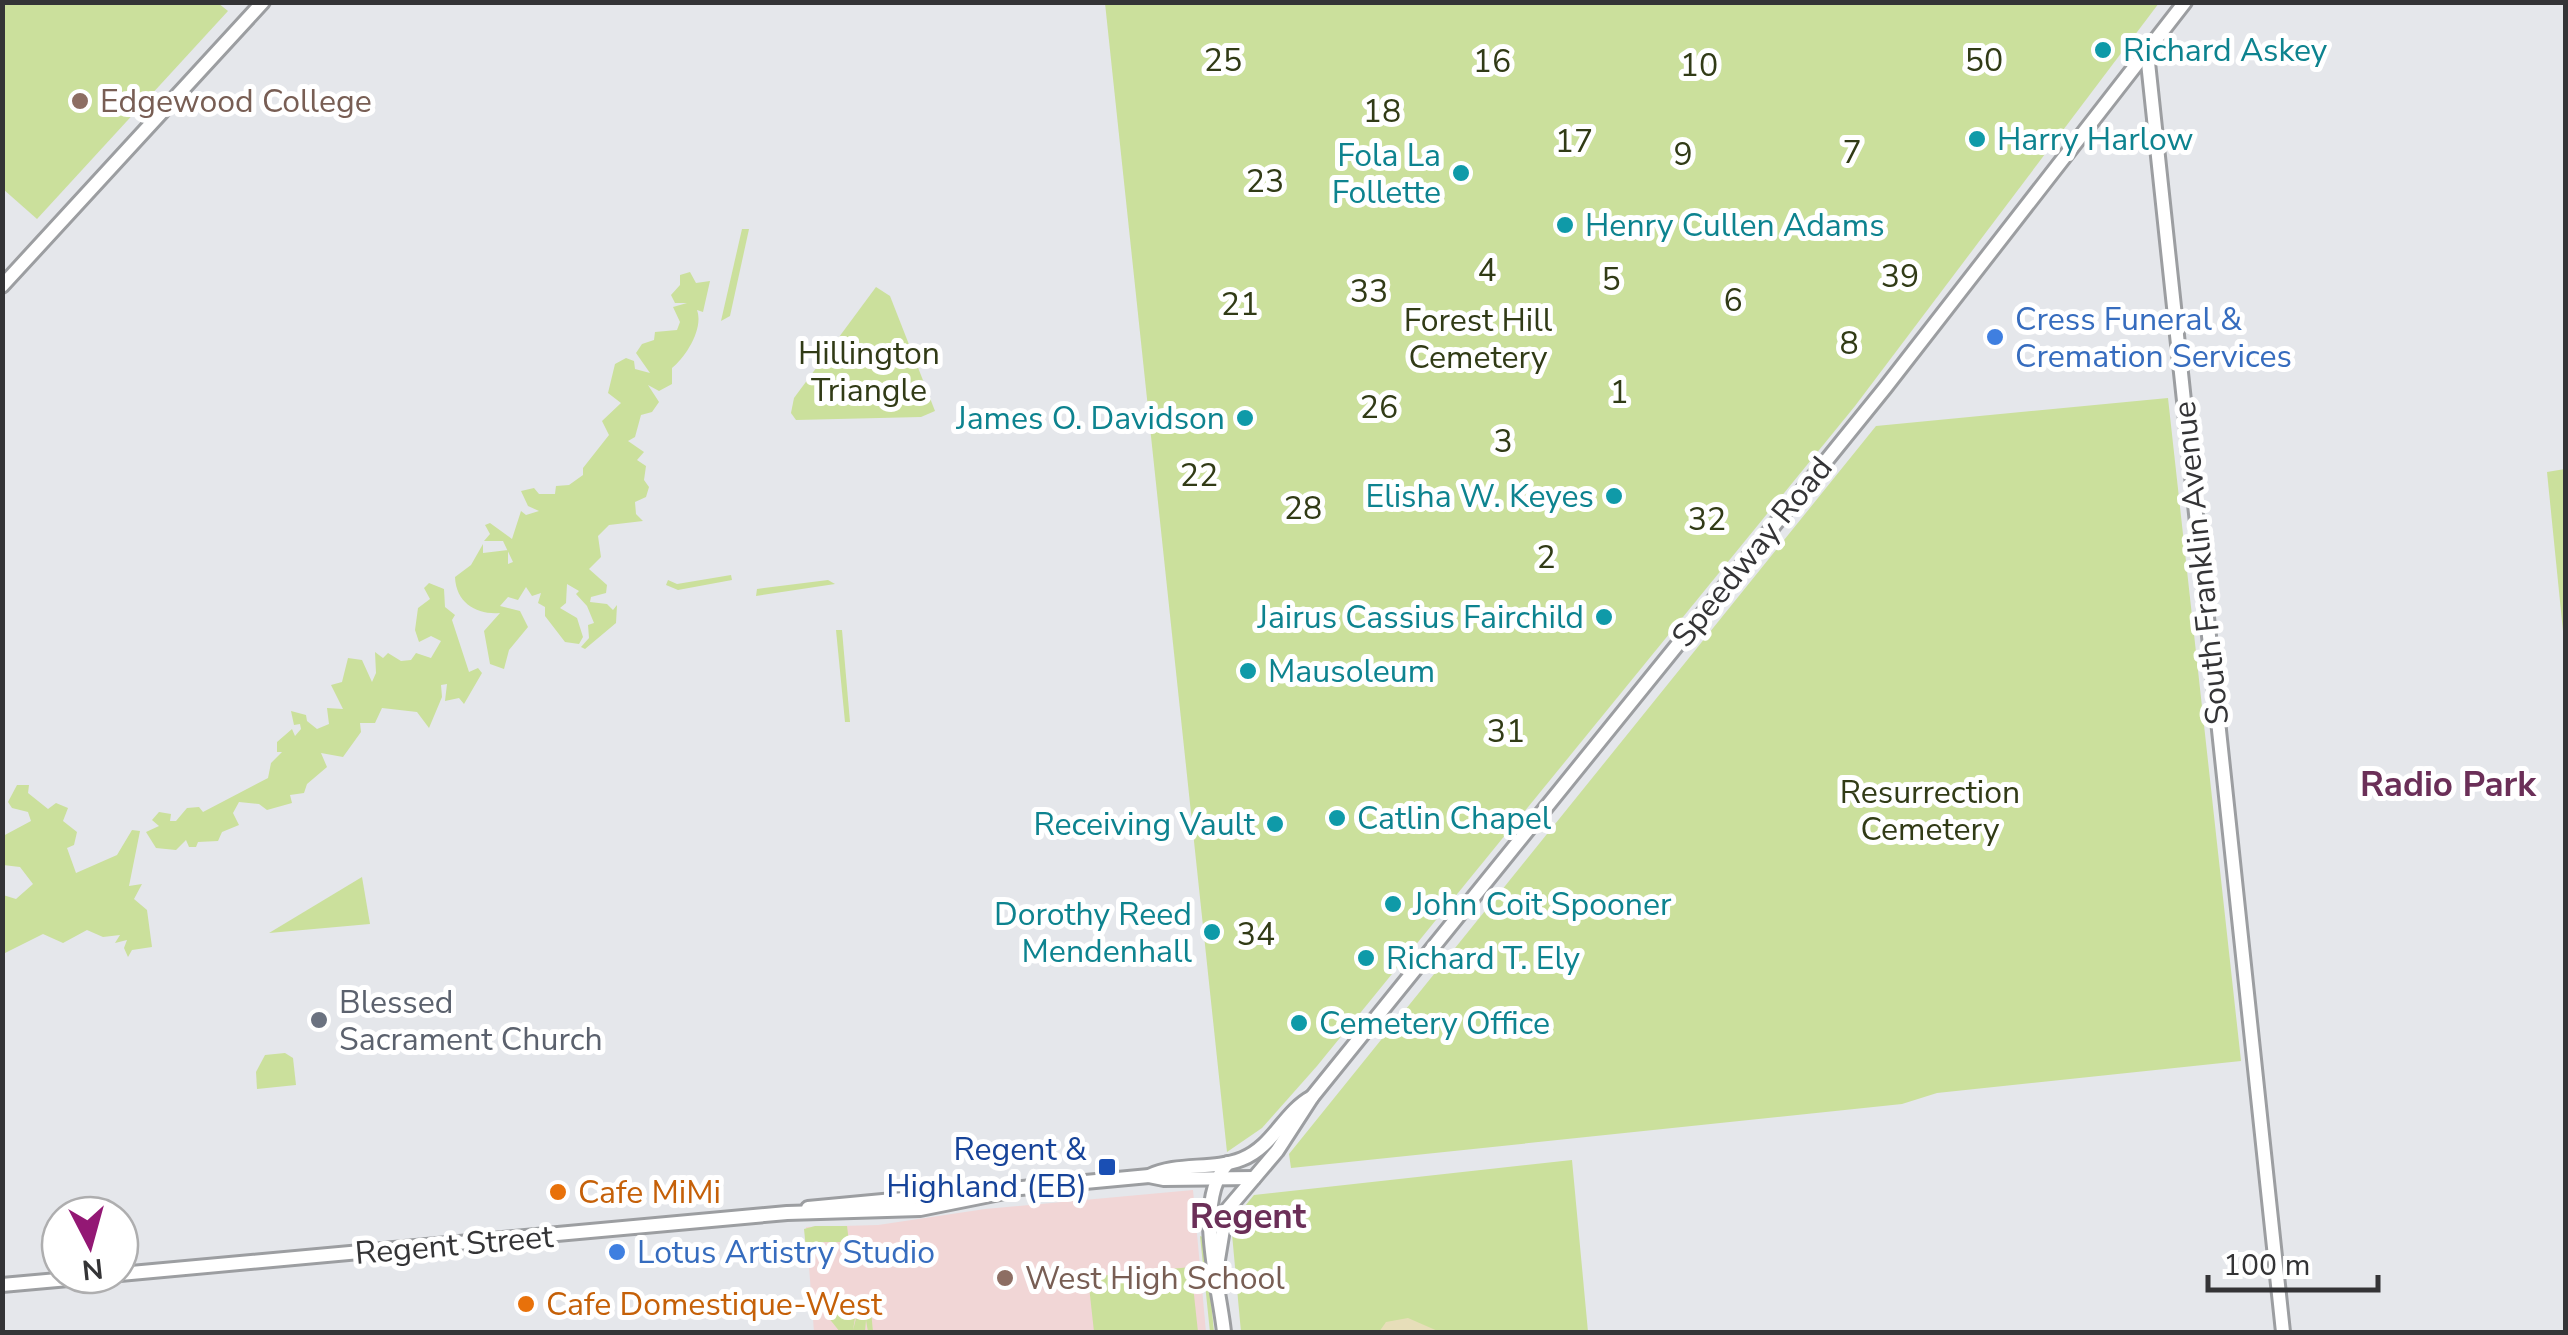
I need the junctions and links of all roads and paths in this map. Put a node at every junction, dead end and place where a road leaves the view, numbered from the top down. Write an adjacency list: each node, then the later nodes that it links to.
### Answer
1 (262, 2): 4 (main road)
2 (2185, 2): 3 (main road, Speedway Road)
3 (2146, 53): 5 (main road, Speedway Road); 15 (main road, South Franklin Avenue)
4 (2, 286)
5 (1312, 1098): 6 (main road, Speedway Road); 9 (main road, Speedway Road)
6 (1228, 1164): 7 (main road, Regent Street); 8 (main road)
7 (1149, 1176): 8 (main road, Regent Street); 11 (main road, Regent Street)
8 (1214, 1178): 9 (main road, Regent Street); 10 (main road)
9 (1254, 1178): 10 (main road, Speedway Road)
10 (1217, 1266): 14 (main road)
11 (140, 1273)
12 (40, 1282): 13 (main road, Regent Street)
13 (2, 1285)
14 (1224, 1332)
15 (2284, 1332)

